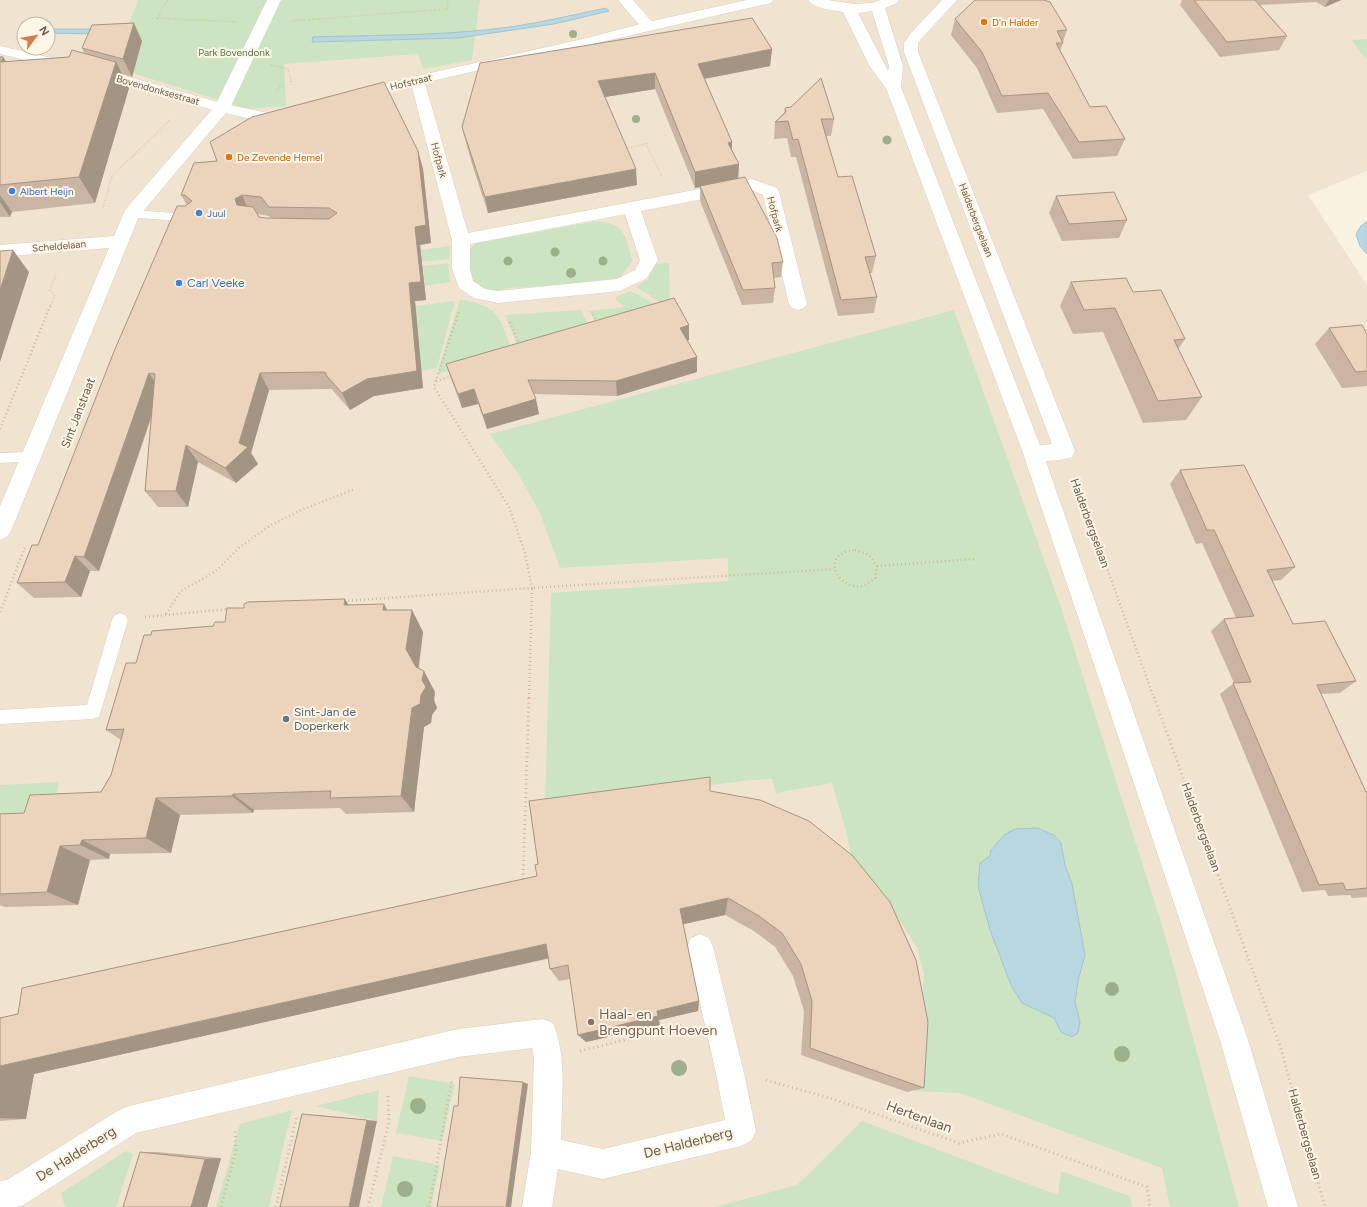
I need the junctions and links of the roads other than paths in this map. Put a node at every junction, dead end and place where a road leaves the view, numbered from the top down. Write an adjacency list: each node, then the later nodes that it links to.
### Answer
1 (274, 0): 15 (street)
2 (625, 0): 10 (street)
3 (715, 0): 10 (street, Hofstraat)
4 (766, 0): 10 (street, Hofstraat)
5 (815, 0): 9 (street)
6 (892, 0): 8 (street)
7 (950, 0): 24 (street, Halderbergselaan)
8 (877, 6): 9 (street); 13 (street)
9 (849, 9): 13 (street)
10 (648, 26): 12 (street, Hofstraat)
11 (0, 50): 15 (street, Bovendonksestraat)
12 (417, 80): 14 (street, Hofstraat); 20 (street, Hofpark)
13 (893, 87): 24 (street)
14 (343, 99)
15 (222, 108): 16 (street); 18 (street)
16 (299, 111)
17 (631, 208): 20 (street, Hofpark); 20 (street, Hofpark); 23 (street, Hofpark)
18 (131, 214): 19 (lane); 21 (street)
19 (194, 219)
20 (461, 240)
21 (118, 241): 22 (street, Scheldelaan); 25 (street)
22 (0, 251)
23 (798, 304)
24 (1034, 453): 34 (street)
25 (30, 457): 26 (lane); 27 (street)
26 (0, 458)
27 (0, 531)
28 (120, 620): 29 (lane)
29 (0, 717)
30 (700, 947): 31 (street, De Halderberg)
31 (546, 1152): 32 (street, De Halderberg); 33 (street, De Halderberg)
32 (0, 1196)
33 (537, 1207)
34 (1283, 1207)

